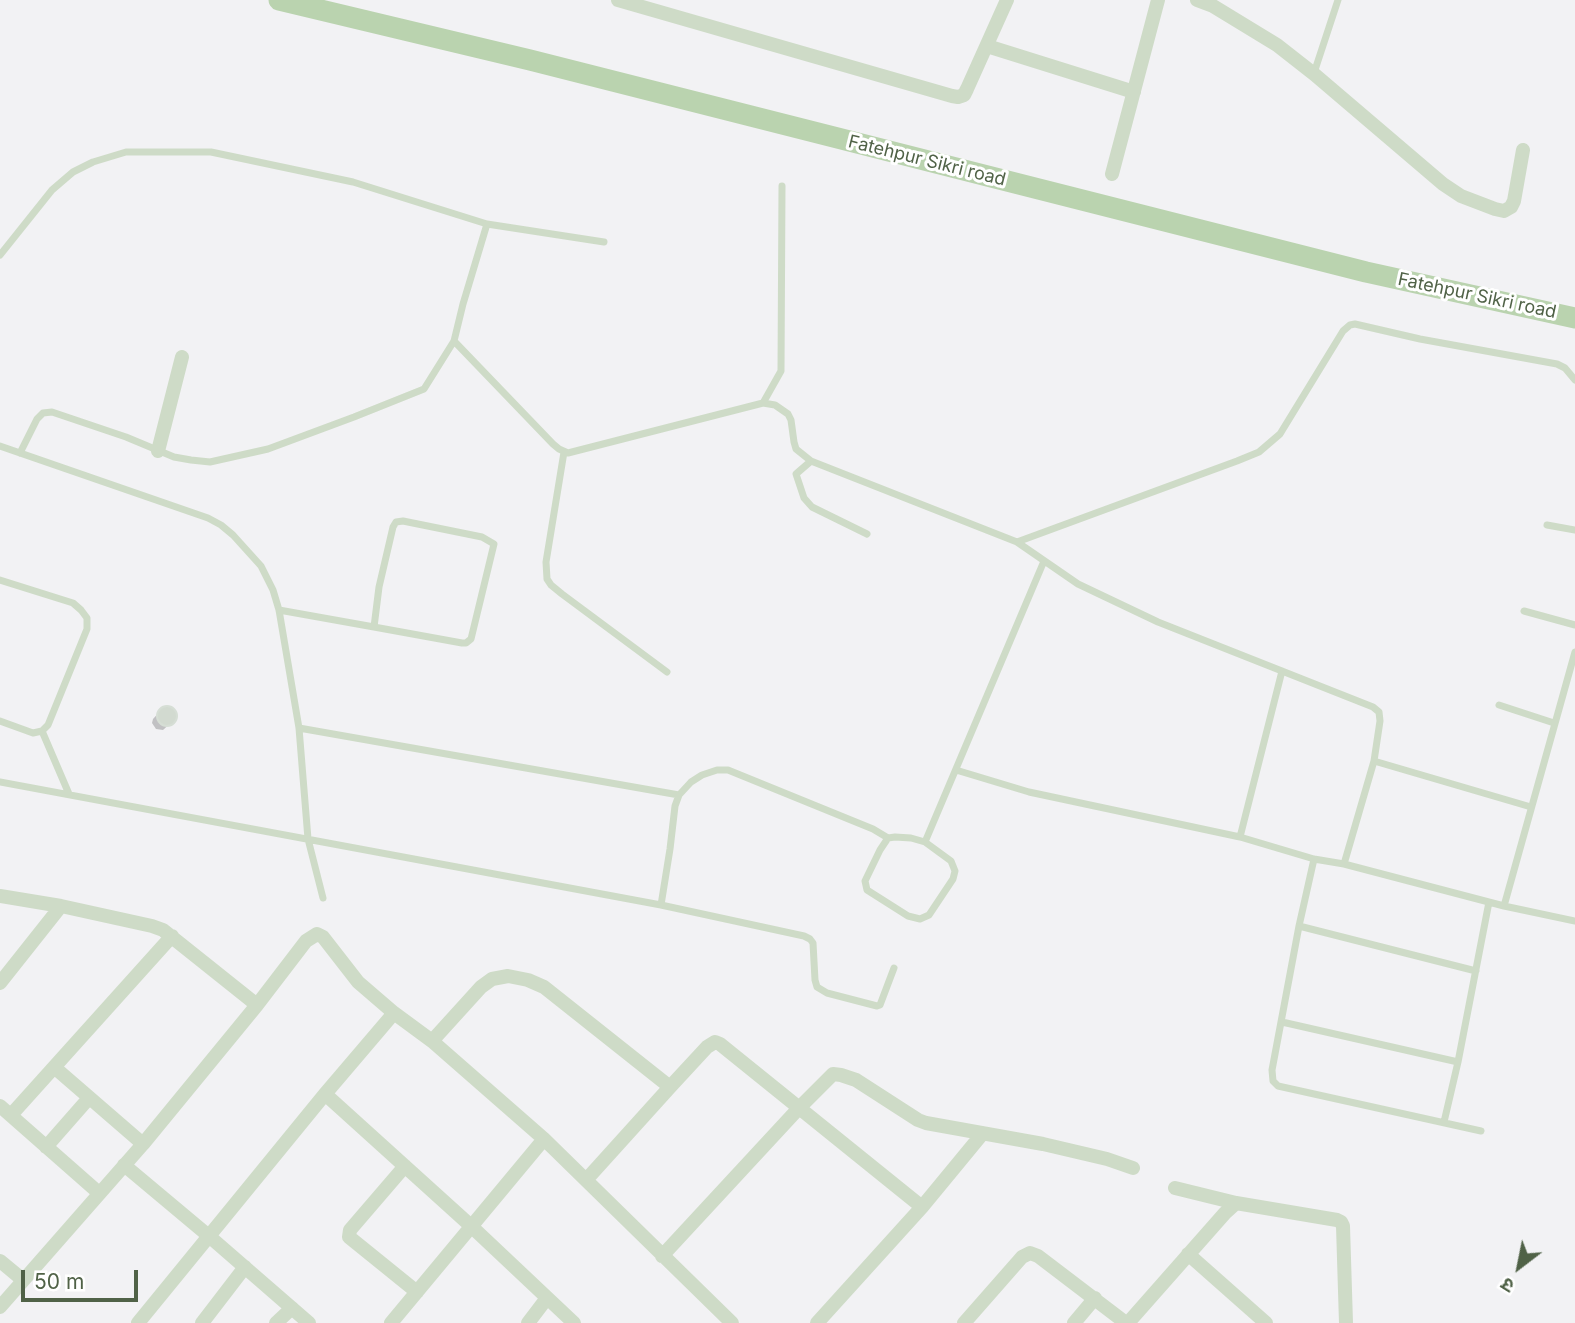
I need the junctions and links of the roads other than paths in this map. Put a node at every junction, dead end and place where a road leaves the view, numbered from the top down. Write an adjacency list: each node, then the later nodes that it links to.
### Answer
1 (279, 0): 18 (main road, Fatehpur Sikri road)
2 (618, 0): 8 (street)
3 (1007, 0): 9 (street)
4 (1158, 0): 11 (street)
5 (1197, 0): 7 (street)
6 (1338, 0): 10 (lane)
7 (1214, 3): 10 (street)
8 (661, 6): 9 (street)
9 (987, 46): 11 (street)
10 (1314, 74): 12 (street)
11 (1134, 92): 13 (street)
12 (1523, 149)
13 (1112, 174)
14 (782, 186): 22 (lane)
15 (487, 224): 16 (lane); 17 (lane); 19 (lane)
16 (604, 242)
17 (0, 255)
18 (1575, 318)
19 (454, 341): 24 (lane); 26 (lane)
20 (182, 357): 24 (street)
21 (1575, 380): 31 (lane)
22 (763, 403): 26 (lane); 27 (lane)
23 (0, 446): 25 (lane)
24 (158, 451): 25 (lane)
25 (20, 453): 34 (lane)
26 (564, 453): 40 (lane)
27 (811, 461): 30 (lane); 31 (lane)
28 (1547, 524): 29 (lane)
29 (1575, 530)
30 (867, 534)
31 (1017, 542): 32 (lane)
32 (1044, 561): 39 (lane); 47 (lane)
33 (0, 580): 45 (lane)
34 (279, 610): 37 (lane); 44 (lane)
35 (1524, 611): 36 (lane)
36 (1575, 625)
37 (374, 627): 37 (lane)
38 (1575, 652): 43 (lane)
39 (1282, 671): 46 (lane); 52 (lane)
40 (667, 672)
41 (1500, 705): 43 (lane)
42 (0, 722): 45 (lane)
43 (1554, 723): 51 (lane)
44 (299, 728): 50 (lane); 54 (lane)
45 (42, 731): 49 (lane)
46 (1374, 761): 51 (lane); 57 (lane)
47 (956, 770): 52 (lane); 55 (lane)
48 (0, 782): 49 (lane)
49 (69, 794): 54 (lane)
50 (679, 795): 53 (lane); 61 (lane)
51 (1531, 807): 63 (lane)
52 (1240, 837): 56 (lane)
53 (888, 838): 55 (lane); 55 (lane)
54 (308, 839): 59 (lane); 61 (lane)
55 (925, 842)
56 (1314, 859): 57 (lane); 65 (lane)
57 (1344, 864): 60 (lane)
58 (0, 896): 62 (street)
59 (323, 898)
60 (1489, 902): 63 (lane); 68 (lane)
61 (661, 905): 67 (lane)
62 (61, 906): 66 (street); 69 (street)
63 (1504, 906): 64 (lane)
64 (1575, 922)
65 (1299, 926): 68 (lane); 72 (lane)
66 (172, 936): 70 (street); 75 (street)
67 (894, 968)
68 (1476, 971): 74 (lane)
69 (0, 983)
70 (257, 1005): 71 (street); 85 (street)
71 (394, 1013): 73 (street); 77 (street)
72 (1282, 1021): 74 (lane); 81 (lane)
73 (432, 1041): 76 (street); 84 (street)
74 (1458, 1062): 81 (lane)
75 (54, 1067): 78 (street); 80 (street)
76 (670, 1087): 79 (street); 90 (street)
77 (325, 1094): 88 (street); 96 (street)
78 (89, 1098): 85 (street); 86 (street)
79 (799, 1108): 83 (street); 94 (street); 98 (street)
80 (6, 1111): 86 (street)
81 (1444, 1122): 82 (lane)
82 (1481, 1131)
83 (983, 1133): 89 (street); 94 (street)
84 (544, 1139): 90 (street); 95 (street)
85 (143, 1144): 87 (street)
86 (46, 1147): 92 (street)
87 (124, 1165): 92 (street); 96 (street)
88 (405, 1166): 95 (street); 102 (street)
89 (1133, 1168)
90 (586, 1180): 98 (street)
91 (1175, 1188): 93 (street)
92 (99, 1193): 101 (street)
93 (1237, 1203): 97 (street); 120 (street)
94 (922, 1207): 115 (street)
95 (471, 1226): 102 (street); 103 (street)
96 (210, 1237): 100 (street); 107 (street)
97 (1188, 1254): 118 (street); 119 (street)
98 (662, 1256): 114 (street)
99 (0, 1261): 101 (street)
100 (245, 1267): 106 (street); 108 (street)
101 (23, 1280): 105 (street)
102 (417, 1292): 111 (street)
103 (547, 1298): 112 (street); 113 (street)
104 (1095, 1298): 116 (street); 117 (street); 118 (street)
105 (0, 1307)
106 (292, 1308): 109 (street); 110 (street)
107 (138, 1323)
108 (202, 1323)
109 (276, 1323)
110 (309, 1323)
111 (391, 1323)
112 (528, 1323)
113 (574, 1323)
114 (732, 1323)
115 (817, 1323)
116 (964, 1323)
117 (1074, 1323)
118 (1127, 1323)
119 (1266, 1323)
120 (1346, 1323)

